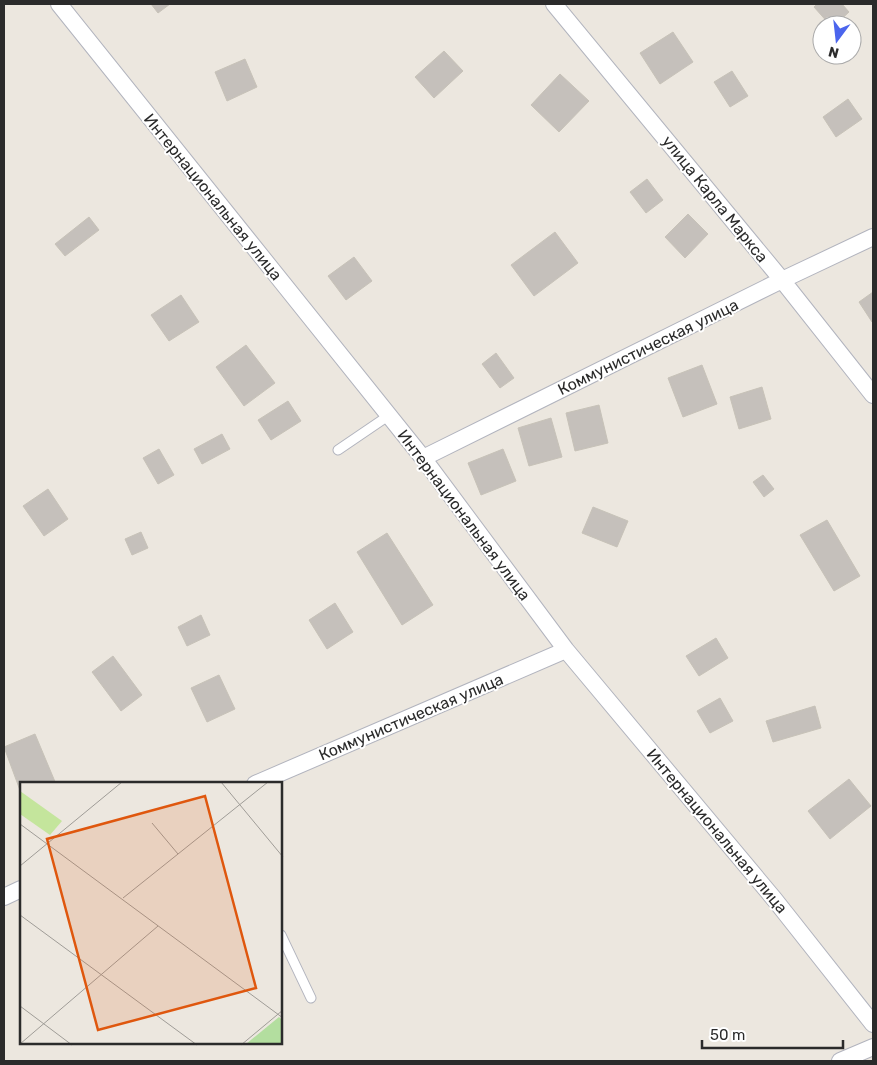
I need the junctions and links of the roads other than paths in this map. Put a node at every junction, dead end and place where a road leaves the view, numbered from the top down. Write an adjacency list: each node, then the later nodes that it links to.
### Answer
1 (59, 4): 6 (street, Интернациональная улица)
2 (554, 4): 4 (street, улица Карла Маркса)
3 (873, 237): 4 (street, Коммунистическая улица)
4 (782, 280): 5 (street, улица Карла Маркса); 8 (street, Коммунистическая улица)
5 (873, 395)
6 (388, 416): 7 (lane); 8 (street, Интернациональная улица)
7 (338, 450)
8 (423, 458): 9 (street, Интернациональная улица)
9 (566, 650): 10 (street, Коммунистическая улица); 15 (street, Интернациональная улица)
10 (260, 782)
11 (20, 889): 12 (street)
12 (4, 897)
13 (282, 937): 14 (lane)
14 (311, 998)
15 (873, 1024)
16 (873, 1047): 17 (street)
17 (840, 1061)

